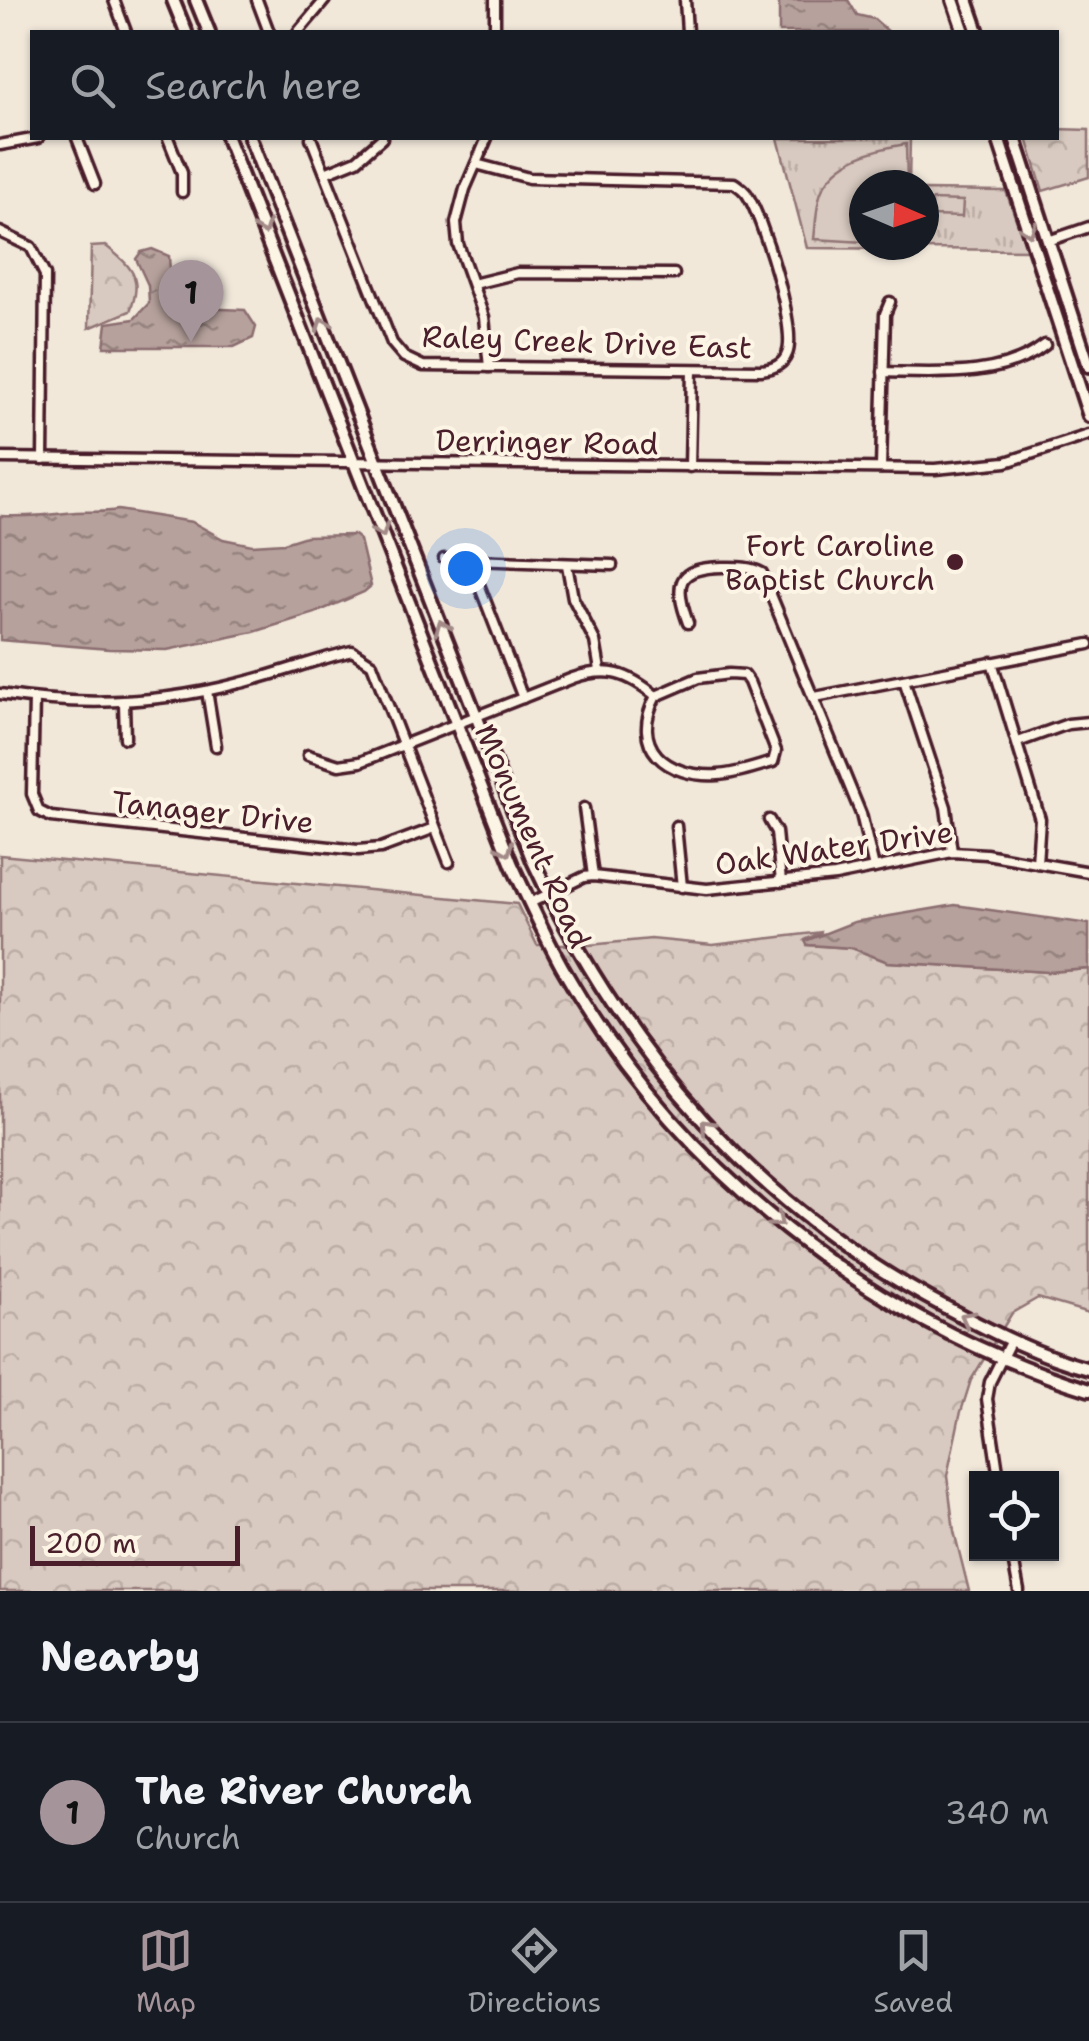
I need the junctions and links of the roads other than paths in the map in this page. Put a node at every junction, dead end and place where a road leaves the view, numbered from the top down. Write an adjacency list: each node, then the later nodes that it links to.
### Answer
1 (114, 0): 10 (street)
2 (173, 0): 11 (main road)
3 (196, 0): 12 (main road)
4 (257, 0): 13 (street)
5 (325, 0): 14 (street)
6 (495, 0): 15 (street)
7 (685, 0): 16 (street)
8 (953, 0): 17 (main road)
9 (967, 0): 18 (main road)
10 (125, 30)
11 (185, 30)
12 (208, 30)
13 (268, 30)
14 (300, 30)
15 (495, 30)
16 (686, 30)
17 (963, 30)
18 (977, 30)
19 (30, 140): 29 (street)
20 (79, 140): 32 (street)
21 (169, 140): 33 (street)
22 (228, 140): 49 (main road, Monument Road, one-way to 49)
23 (251, 140): 50 (main road, Monument Road, one-way to 23)
24 (311, 140): 31 (street)
25 (380, 140): 31 (street)
26 (485, 140): 30 (street)
27 (999, 140): 45 (main road, one-way to 45)
28 (1016, 140): 36 (main road)
29 (0, 146)
30 (476, 164): 38 (street); 43 (street, Raley Creek Drive East)
31 (325, 173): 42 (street, Raley Creek Drive East)
32 (95, 184)
33 (182, 192)
34 (1089, 227): 36 (street)
35 (0, 232): 48 (street)
36 (1048, 241): 41 (main road)
37 (674, 274): 38 (street)
38 (473, 284): 42 (street)
39 (890, 302): 44 (street)
40 (1045, 345): 44 (street)
41 (1089, 366)
42 (490, 367): 43 (street, Raley Creek Drive East)
43 (692, 370): 51 (street)
44 (883, 372): 52 (street)
45 (1089, 416)
46 (1089, 435): 52 (street, Derringer Road)
47 (0, 458): 48 (street, Derringer Road)
48 (43, 459): 49 (street, Derringer Road)
49 (354, 462): 50 (street, Derringer Road); 71 (main road, Monument Road, one-way to 71)
50 (377, 462): 51 (street, Derringer Road); 69 (main road, Monument Road, one-way to 50)
51 (690, 467): 52 (street, Derringer Road)
52 (881, 468)
53 (444, 559): 54 (street)
54 (474, 561): 56 (street); 66 (street)
55 (612, 565): 56 (street)
56 (568, 566): 60 (street)
57 (688, 623): 65 (street)
58 (1089, 644): 59 (street)
59 (992, 662): 61 (street); 73 (street)
60 (600, 670): 64 (street); 66 (street)
61 (904, 680): 65 (street); 81 (street)
62 (208, 691): 68 (street); 74 (street); 75 (street)
63 (0, 694): 67 (street)
64 (656, 696): 64 (street)
65 (815, 697): 84 (street)
66 (522, 698): 69 (street)
67 (34, 699): 68 (street); 80 (street, Tanager Drive)
68 (124, 702): 72 (street)
69 (477, 718): 71 (street); 89 (main road, Monument Road)
70 (1089, 722): 73 (street)
71 (458, 726): 74 (street); 90 (main road, Monument Road, one-way to 90)
72 (125, 738)
73 (1018, 742): 83 (street)
74 (404, 745): 76 (street); 80 (street)
75 (216, 746)
76 (308, 755)
77 (584, 808): 86 (street)
78 (769, 820): 87 (street)
79 (676, 826): 88 (street)
80 (436, 828): 82 (street)
81 (952, 852): 83 (street, Oak Water Drive); 84 (street, Oak Water Drive)
82 (449, 862)
83 (1036, 862): 85 (street, Oak Water Drive)
84 (874, 868): 87 (street, Oak Water Drive)
85 (1089, 872)
86 (593, 876): 88 (street, Oak Water Drive); 89 (street, Oak Water Drive)
87 (781, 882): 88 (street, Oak Water Drive)
88 (682, 888)
89 (549, 894): 90 (street, Oak Water Drive); 91 (main road, Monument Road, one-way to 89)
90 (530, 904): 92 (main road, Monument Road, one-way to 92)
91 (1011, 1340): 92 (street); 93 (main road, Monument Road)
92 (1002, 1359): 94 (main road, Monument Road); 95 (street)
93 (1089, 1369)
94 (1089, 1389)
95 (998, 1471)
96 (1013, 1561): 97 (street)
97 (1018, 1591)

